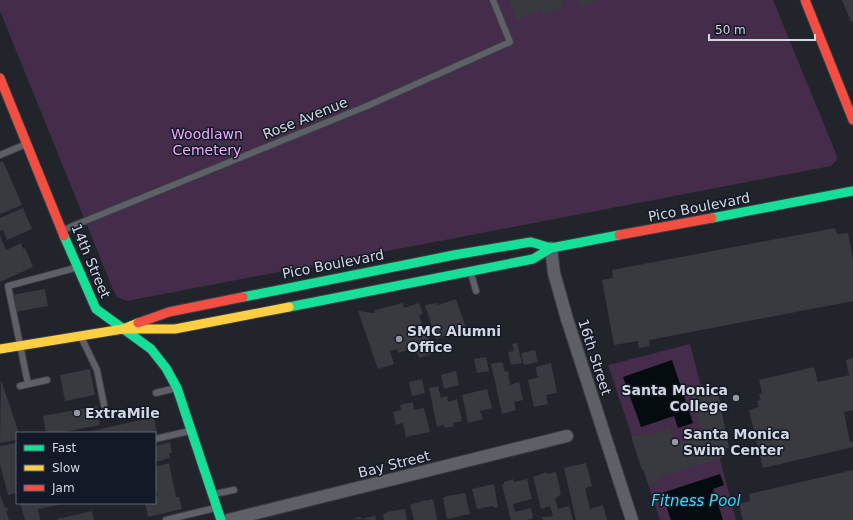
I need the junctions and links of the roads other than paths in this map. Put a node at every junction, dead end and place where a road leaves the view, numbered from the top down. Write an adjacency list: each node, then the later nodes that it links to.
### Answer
1 (493, 0): 8 (lane, Rose Avenue)
2 (805, 0): 4 (main road)
3 (0, 78): 5 (main road, 14th Street)
4 (853, 120)
5 (27, 144): 6 (lane); 8 (main road, 14th Street)
6 (0, 155)
7 (853, 191): 9 (main road, Pico Boulevard)
8 (62, 230): 11 (main road, 14th Street)
9 (551, 248): 10 (main road, Pico Boulevard); 12 (main road, Pico Boulevard); 36 (street, 16th Street)
10 (432, 259): 13 (main road); 14 (main road, Pico Boulevard)
11 (77, 268): 17 (main road, 14th Street); 19 (lane)
12 (471, 272): 13 (main road, Pico Boulevard); 15 (lane)
13 (435, 277): 16 (main road, Pico Boulevard)
14 (336, 278): 16 (main road); 17 (main road, Pico Boulevard)
15 (476, 291)
16 (340, 297): 17 (main road, Pico Boulevard)
17 (124, 329): 18 (main road, Pico Boulevard); 24 (main road, 14th Street)
18 (81, 336): 19 (main road, Pico Boulevard); 26 (lane)
19 (20, 346): 20 (main road, Pico Boulevard); 22 (lane)
20 (0, 349)
21 (47, 380): 22 (lane)
22 (28, 384): 23 (lane)
23 (20, 386)
24 (177, 388): 25 (lane); 27 (main road, 14th Street)
25 (156, 393)
26 (104, 405)
27 (192, 431): 29 (lane); 31 (main road, 14th Street)
28 (567, 436): 35 (street, Bay Street)
29 (156, 439)
30 (234, 490): 31 (lane)
31 (213, 495): 32 (main road, 14th Street)
32 (217, 507): 33 (lane); 34 (main road, 14th Street)
33 (166, 520)
34 (221, 520)
35 (228, 520)
36 (632, 520)

